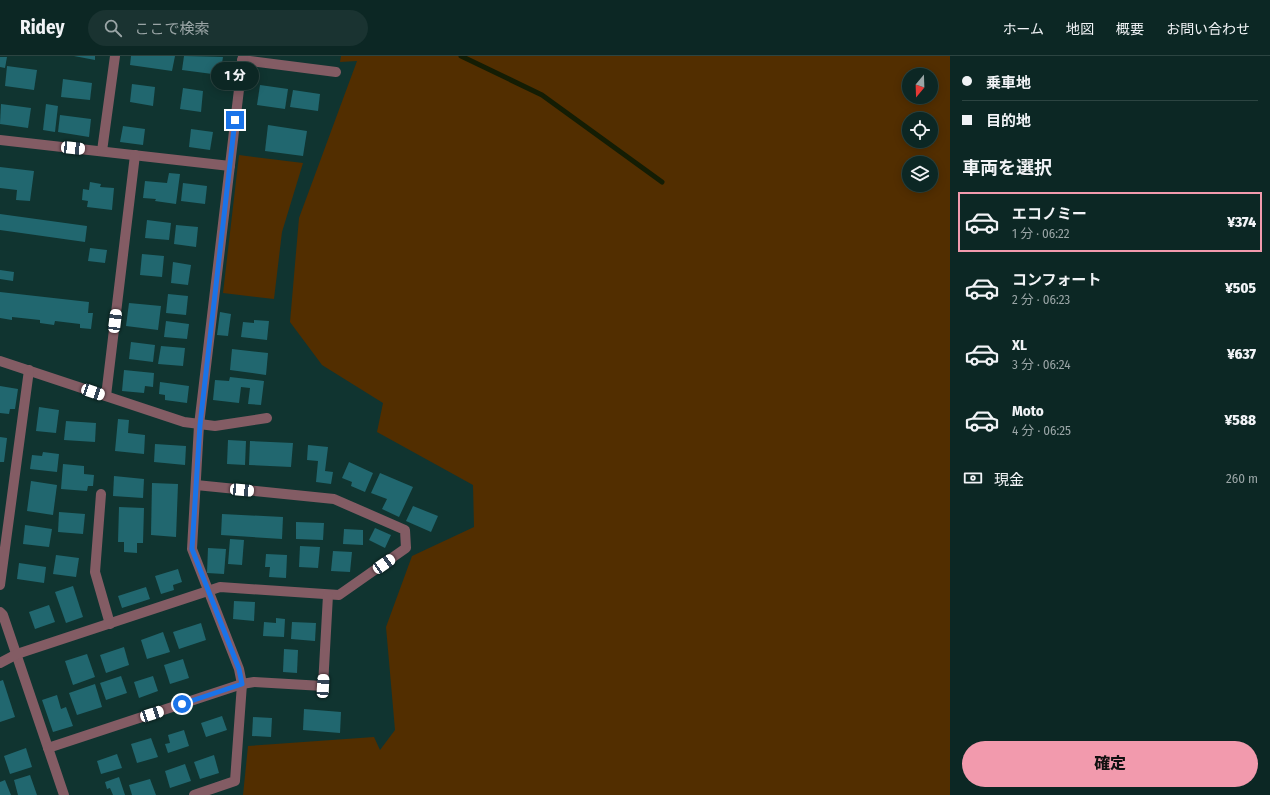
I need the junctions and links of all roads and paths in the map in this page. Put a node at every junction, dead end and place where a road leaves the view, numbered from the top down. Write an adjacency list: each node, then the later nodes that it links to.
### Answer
1 (115, 56): 5 (street)
2 (243, 58): 3 (street); 7 (street)
3 (336, 72)
4 (0, 140): 5 (street)
5 (102, 151): 6 (street)
6 (135, 155): 7 (street); 10 (street)
7 (230, 166): 12 (street)
8 (0, 360): 9 (street)
9 (30, 370): 10 (street); 15 (street)
10 (106, 396): 12 (street)
11 (267, 418): 12 (street)
12 (200, 425): 13 (street)
13 (196, 485): 17 (street); 18 (street)
14 (101, 494): 20 (street)
15 (4, 527): 16 (street)
16 (0, 585)
17 (208, 591): 18 (street); 20 (street); 23 (street)
18 (328, 595): 23 (street)
19 (0, 612): 21 (street)
20 (110, 624): 21 (street)
21 (17, 654): 22 (street); 24 (street)
22 (0, 663)
23 (242, 684): 24 (street); 26 (street)
24 (48, 748): 25 (street)
25 (64, 795)
26 (194, 795)

